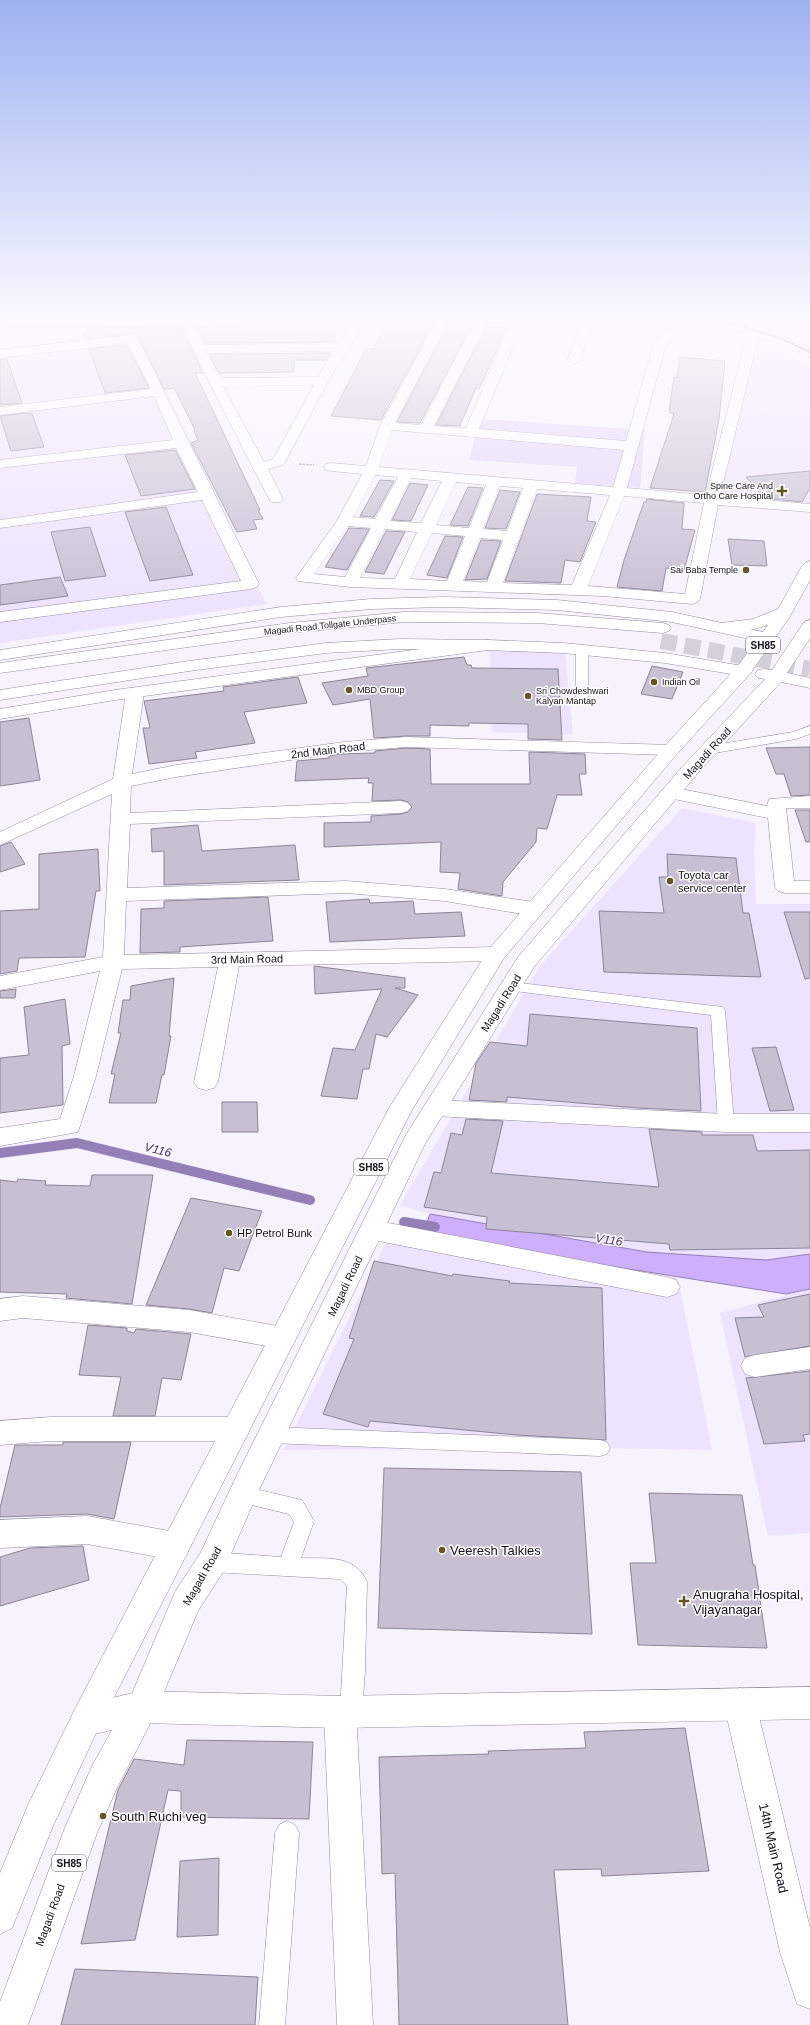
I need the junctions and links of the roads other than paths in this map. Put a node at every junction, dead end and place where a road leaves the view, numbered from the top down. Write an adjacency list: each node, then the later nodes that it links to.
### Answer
1 (170, 416): 12 (street)
2 (233, 416): 15 (street)
3 (302, 416): 15 (street)
4 (392, 416): 9 (street)
5 (432, 416): 10 (street)
6 (477, 416): 11 (street)
7 (639, 416): 13 (street)
8 (733, 416): 25 (street)
9 (387, 426): 10 (street); 17 (street)
10 (425, 430): 11 (street)
11 (470, 434): 13 (street)
12 (181, 443): 14 (street); 23 (street)
13 (631, 446): 22 (street)
14 (0, 464)
15 (260, 467): 24 (street)
16 (330, 467): 17 (street)
17 (371, 470): 18 (street); 27 (street)
18 (407, 473): 19 (street); 29 (street)
19 (451, 477): 20 (street); 30 (street)
20 (495, 481): 21 (street); 31 (street)
21 (532, 484): 22 (street); 32 (street)
22 (618, 491): 25 (street); 38 (street)
23 (207, 495): 28 (street); 40 (street)
24 (276, 499)
25 (712, 499): 26 (street); 38 (street)
26 (810, 508)
27 (344, 521): 29 (street); 34 (street)
28 (0, 524)
29 (381, 524): 30 (street); 34 (street)
30 (427, 528): 31 (street); 35 (street)
31 (474, 532): 32 (street); 36 (street)
32 (513, 536): 37 (street)
33 (810, 566): 39 (street, SH85)
34 (350, 582): 35 (street)
35 (400, 584): 36 (street)
36 (452, 586): 37 (street)
37 (494, 587): 38 (street)
38 (578, 590)
39 (784, 612): 42 (street); 43 (street, SH85)
40 (0, 618)
41 (810, 625): 45 (street, Magadi Road / SH85)
42 (719, 627): 43 (street); 47 (street)
43 (768, 638): 45 (street); 49 (street, SH85)
44 (488, 644): 46 (street); 53 (street); 54 (street)
45 (804, 644): 50 (street, Magadi Road / SH85)
46 (582, 650): 49 (street); 55 (lane)
47 (0, 655)
48 (0, 668): 51 (street, Magadi Road Tollgate Underpass)
49 (743, 671): 50 (street); 58 (street, SH85)
50 (777, 676): 52 (street); 59 (street, Magadi Road / SH85)
51 (0, 682)
52 (810, 682)
53 (134, 693): 56 (street); 60 (street)
54 (0, 695)
55 (582, 697)
56 (0, 714)
57 (810, 730): 59 (lane)
58 (671, 750): 60 (street, 2nd Main Road); 69 (street, SH85)
59 (709, 750): 61 (street, Magadi Road / SH85)
60 (122, 782): 65 (street); 66 (street, 2nd Main Road)
61 (671, 793): 64 (street); 74 (street, Magadi Road / SH85)
62 (810, 802): 64 (street)
63 (401, 807): 65 (street)
64 (778, 814): 67 (street)
65 (120, 819): 68 (street)
66 (0, 839)
67 (810, 887)
68 (116, 895): 69 (street); 72 (street)
69 (534, 909): 70 (street, SH85)
70 (496, 954): 71 (street, 3rd Main Road); 83 (street, SH85)
71 (230, 960): 72 (street, 3rd Main Road); 75 (street)
72 (113, 962): 73 (street, 3rd Main Road); 79 (street)
73 (0, 983)
74 (511, 987): 76 (street, Magadi Road / SH85); 77 (lane)
75 (206, 1082)
76 (435, 1108): 77 (street); 80 (street, Magadi Road / SH85)
77 (726, 1123): 78 (street)
78 (810, 1123)
79 (0, 1137)
80 (373, 1230): 81 (street); 88 (street, Magadi Road / SH85)
81 (667, 1287)
82 (0, 1310): 83 (street)
83 (283, 1338): 86 (street, SH85)
84 (810, 1358): 85 (street)
85 (755, 1366)
86 (236, 1429): 87 (street); 92 (street, SH85)
87 (0, 1433)
88 (271, 1435): 89 (lane); 90 (street, Magadi Road / SH85)
89 (600, 1448)
90 (242, 1494): 93 (street, Magadi Road / SH85); 94 (lane)
91 (0, 1534): 92 (street)
92 (175, 1546): 99 (street, SH85)
93 (212, 1562): 94 (lane); 97 (street, Magadi Road / SH85)
94 (288, 1566): 98 (lane)
95 (810, 1702): 96 (street)
96 (740, 1704): 98 (street); 102 (street, 14th Main Road)
97 (142, 1707): 98 (street); 99 (street); 104 (street, Magadi Road / SH85)
98 (345, 1712): 106 (street)
99 (86, 1720): 101 (street, SH85)
100 (286, 1833): 105 (lane)
101 (0, 1916)
102 (804, 1951): 103 (street, 14th Main Road)
103 (810, 1991)
104 (10, 2025)
105 (272, 2025)
106 (355, 2025)

